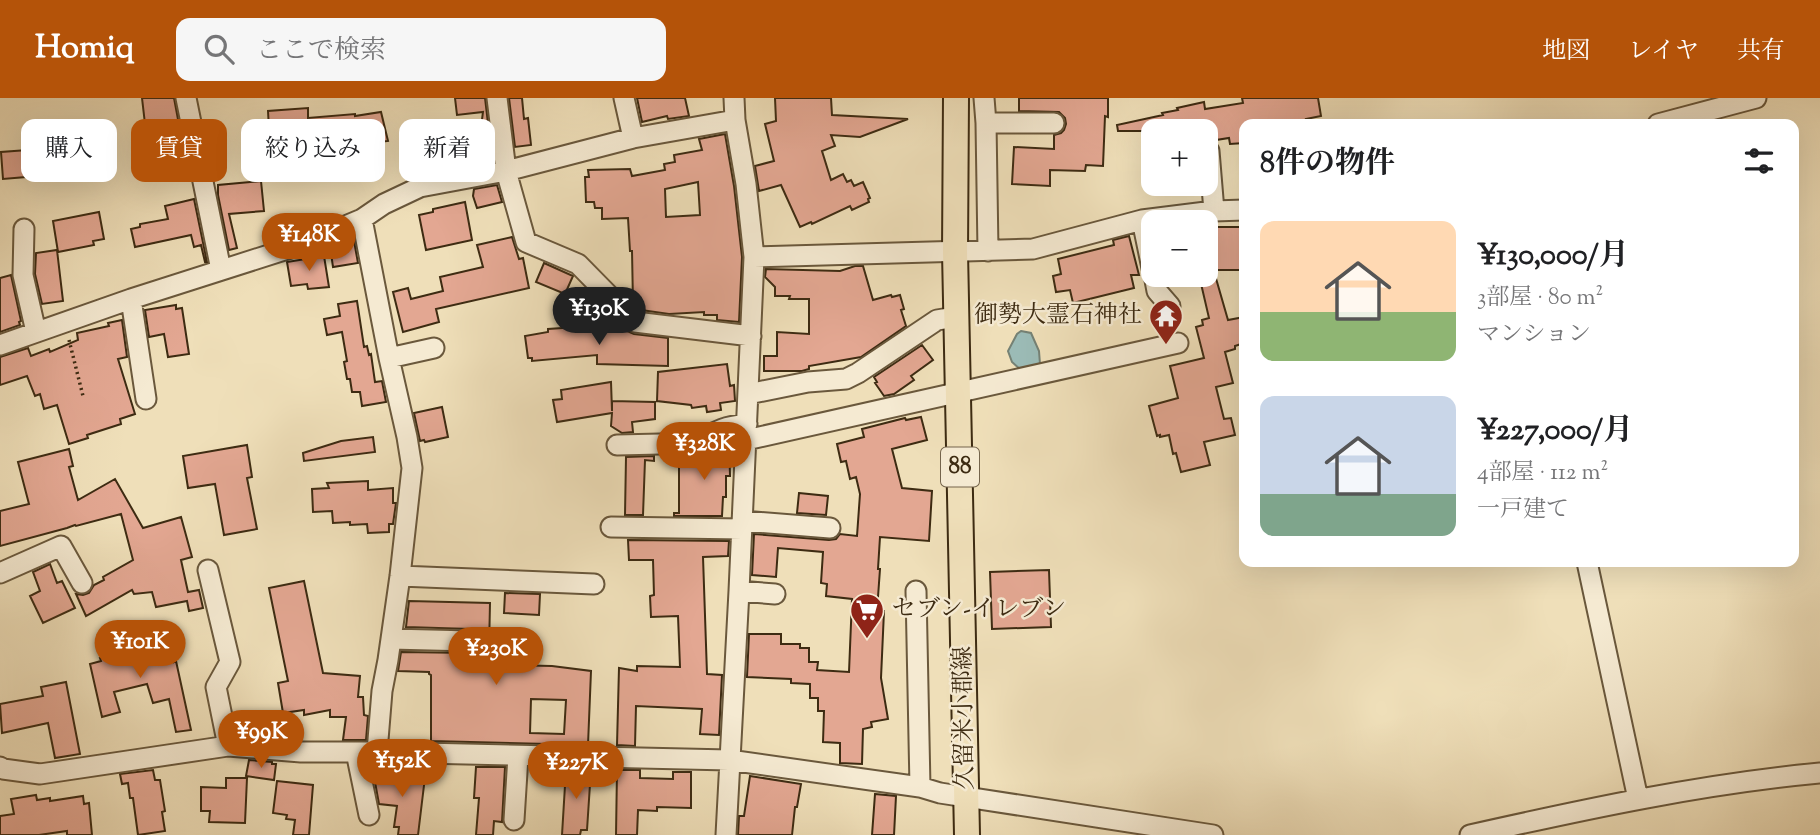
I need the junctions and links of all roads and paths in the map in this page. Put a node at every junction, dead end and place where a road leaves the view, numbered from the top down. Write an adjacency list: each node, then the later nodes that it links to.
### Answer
1 (186, 98): 22 (street)
2 (497, 98): 13 (street)
3 (624, 98): 12 (street)
4 (734, 98): 9 (street)
5 (956, 98): 20 (main road, 久留米小郡線 / 88)
6 (984, 98): 10 (street)
7 (1756, 98): 8 (street)
8 (1677, 119)
9 (735, 120): 12 (street); 21 (street)
10 (986, 123): 11 (street); 19 (street)
11 (1054, 123)
12 (633, 138): 13 (street)
13 (506, 171): 16 (street); 29 (street)
14 (1239, 209): 15 (street)
15 (1218, 211)
16 (362, 219): 22 (street); 33 (street)
17 (1141, 220): 19 (street)
18 (23, 229): 28 (street)
19 (988, 251): 20 (street)
20 (955, 252): 21 (street); 26 (main road, 久留米小郡線 / 88)
21 (754, 257): 29 (street)
22 (221, 270): 24 (street)
23 (1156, 287): 25 (street)
24 (131, 299): 27 (street); 37 (street)
25 (1170, 306)
26 (956, 317): 34 (main road, 久留米小郡線 / 88); 35 (street)
27 (65, 323): 28 (street); 36 (path)
28 (36, 332): 31 (street)
29 (751, 336): 35 (street)
30 (1178, 343): 34 (street)
31 (0, 345)
32 (434, 348): 33 (street)
33 (389, 358): 46 (street)
34 (958, 392): 38 (street); 62 (main road, 久留米小郡線 / 88)
35 (748, 394): 38 (street)
36 (83, 396)
37 (146, 398)
38 (747, 432): 39 (street); 40 (street)
39 (617, 445)
40 (742, 525): 41 (street); 42 (street); 49 (street)
41 (611, 527)
42 (830, 528)
43 (1588, 567): 63 (street)
44 (208, 570): 54 (street)
45 (0, 573): 47 (street)
46 (400, 576): 48 (street); 52 (street)
47 (82, 583)
48 (594, 584)
49 (739, 591): 51 (street); 58 (street)
50 (916, 591): 61 (street)
51 (775, 594)
52 (391, 639): 53 (street); 56 (street)
53 (470, 641)
54 (228, 746): 55 (street); 59 (street)
55 (356, 752): 56 (street); 64 (street)
56 (377, 752): 57 (street)
57 (517, 755): 58 (street); 65 (street)
58 (729, 761): 61 (street); 66 (street)
59 (0, 767)
60 (1820, 773): 63 (street)
61 (920, 787): 62 (street)
62 (967, 797): 67 (main road, 久留米小郡線 / 88); 68 (street)
63 (1638, 799): 69 (street)
64 (369, 815)
65 (514, 820)
66 (726, 835)
67 (967, 835)
68 (1213, 835)
69 (1470, 835)

